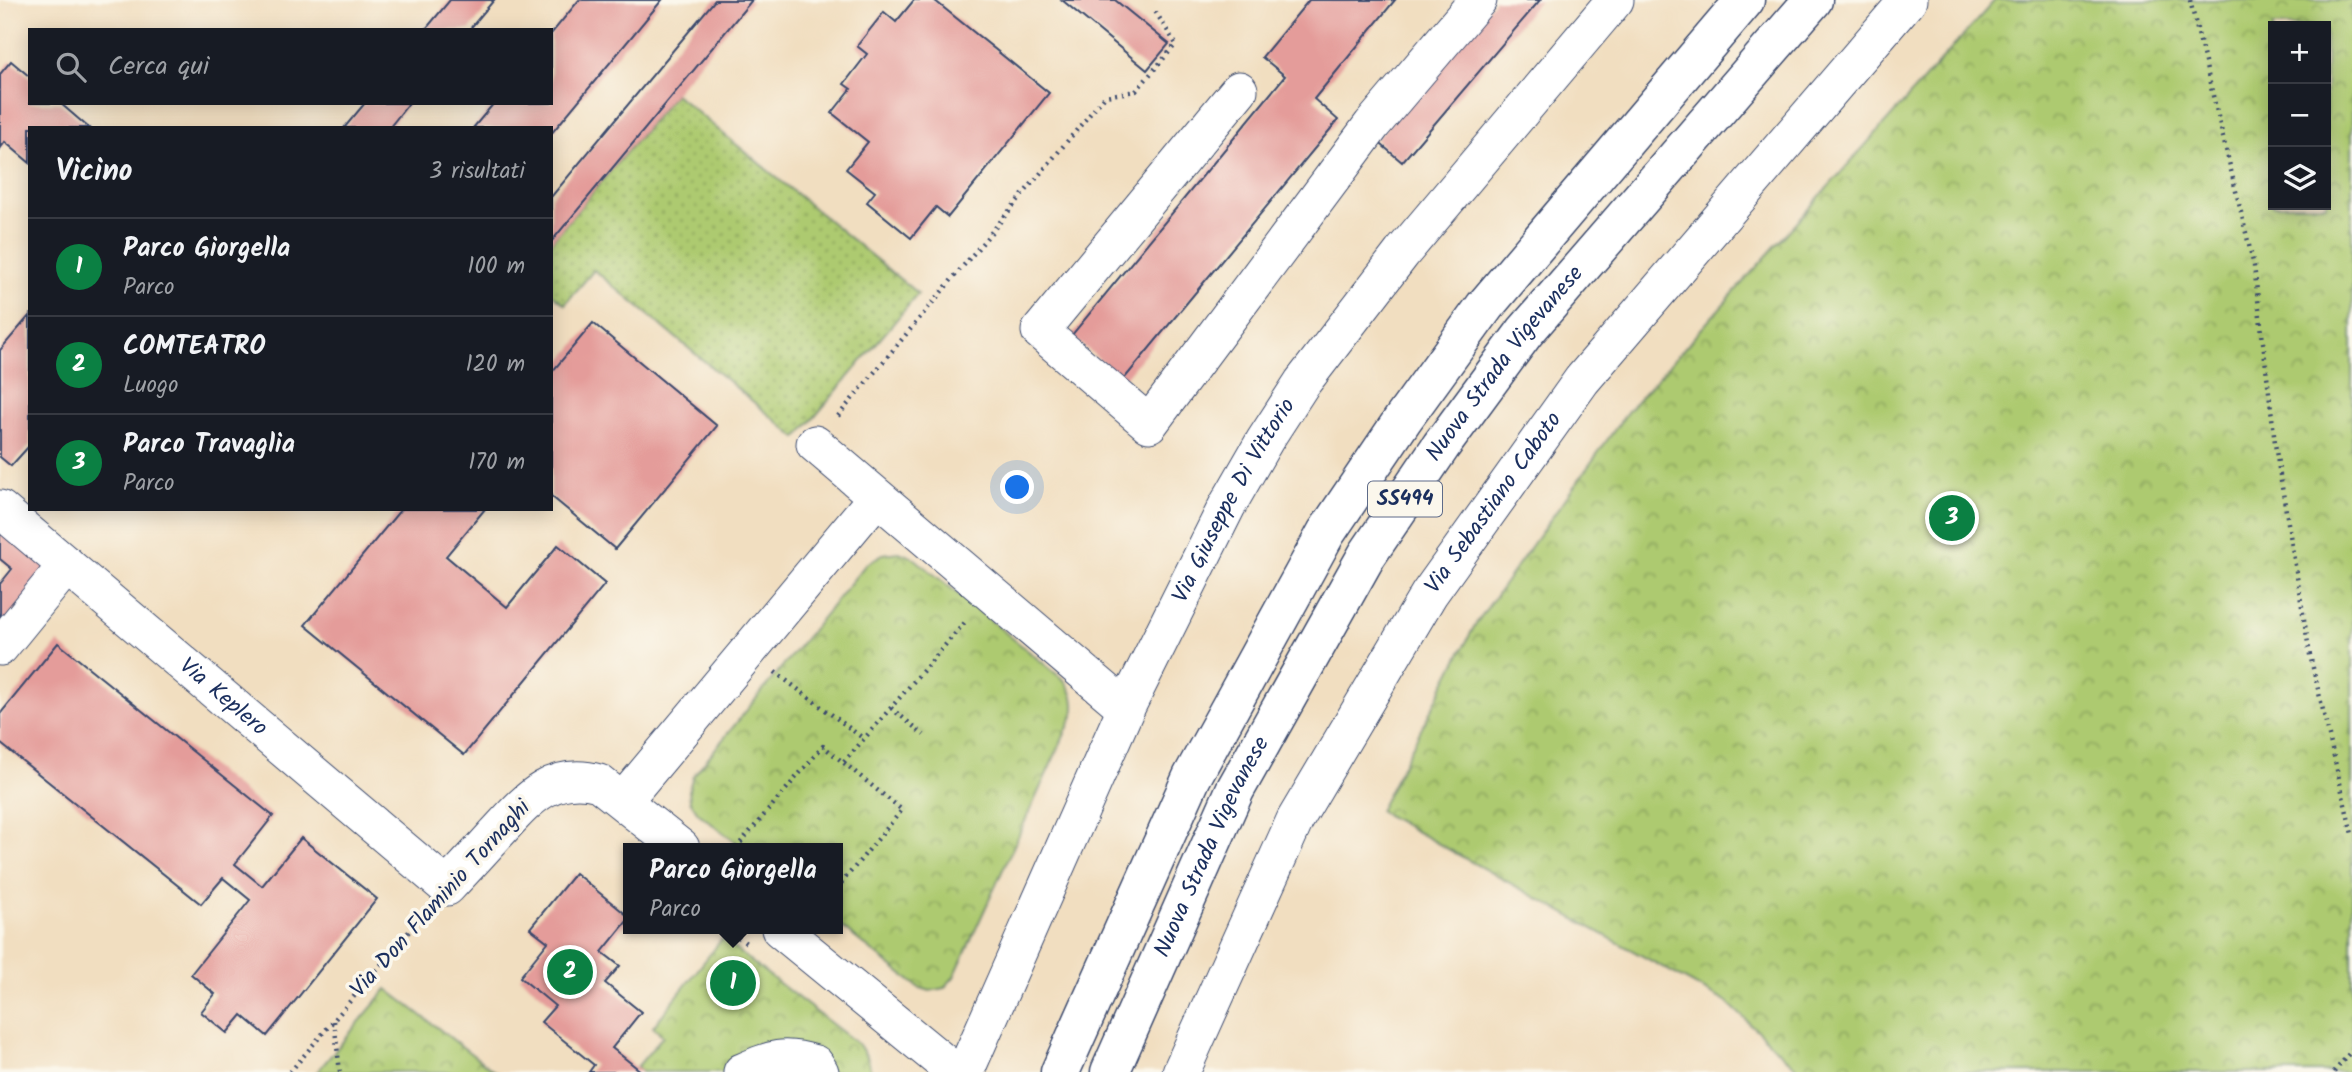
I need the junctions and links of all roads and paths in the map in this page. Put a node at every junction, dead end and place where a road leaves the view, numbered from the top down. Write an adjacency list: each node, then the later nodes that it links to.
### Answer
1 (1478, 0): 10 (street)
2 (1615, 0): 21 (street, Via Giuseppe Di Vittorio)
3 (1723, 0): 11 (main road)
4 (1745, 0): 11 (main road, Nuova Strada Vigevanese / SS494)
5 (1814, 0): 12 (main road, Nuova Strada Vigevanese / SS494)
6 (1835, 0): 12 (main road)
7 (1908, 0): 42 (street, Via Sebastiano Caboto)
8 (2190, 0): 26 (path)
9 (1153, 8): 13 (path)
10 (1239, 90)
11 (1616, 152): 40 (main road, Nuova Strada Vigevanese / SS494)
12 (1652, 186): 41 (main road, Nuova Strada Vigevanese / SS494)
13 (815, 444): 14 (street)
14 (876, 498): 17 (street); 25 (street)
15 (0, 509): 16 (street, Via Keplero)
16 (67, 565): 18 (street); 30 (street, Via Keplero)
17 (990, 593): 20 (path); 21 (street)
18 (0, 647)
19 (770, 668): 23 (path)
20 (891, 708): 22 (path); 23 (path)
21 (1126, 708): 39 (street, Via Giuseppe Di Vittorio)
22 (924, 735)
23 (864, 739): 24 (path)
24 (844, 763): 28 (path); 29 (path)
25 (623, 801): 27 (street, Via Don Flaminio Tornaghi); 30 (street, Via Don Flaminio Tornaghi)
26 (2352, 834)
27 (675, 843)
28 (740, 843)
29 (843, 881)
30 (447, 887): 32 (path, Via Don Flaminio Tornaghi)
31 (786, 934): 38 (street)
32 (334, 1020): 34 (path, Via Don Flaminio Tornaghi); 35 (path)
33 (2352, 1050): 43 (path)
34 (290, 1072)
35 (340, 1072)
36 (742, 1072): 37 (street)
37 (820, 1072)
38 (955, 1072)
39 (965, 1072)
40 (1060, 1072)
41 (1110, 1072)
42 (1181, 1072)
43 (2334, 1072)

